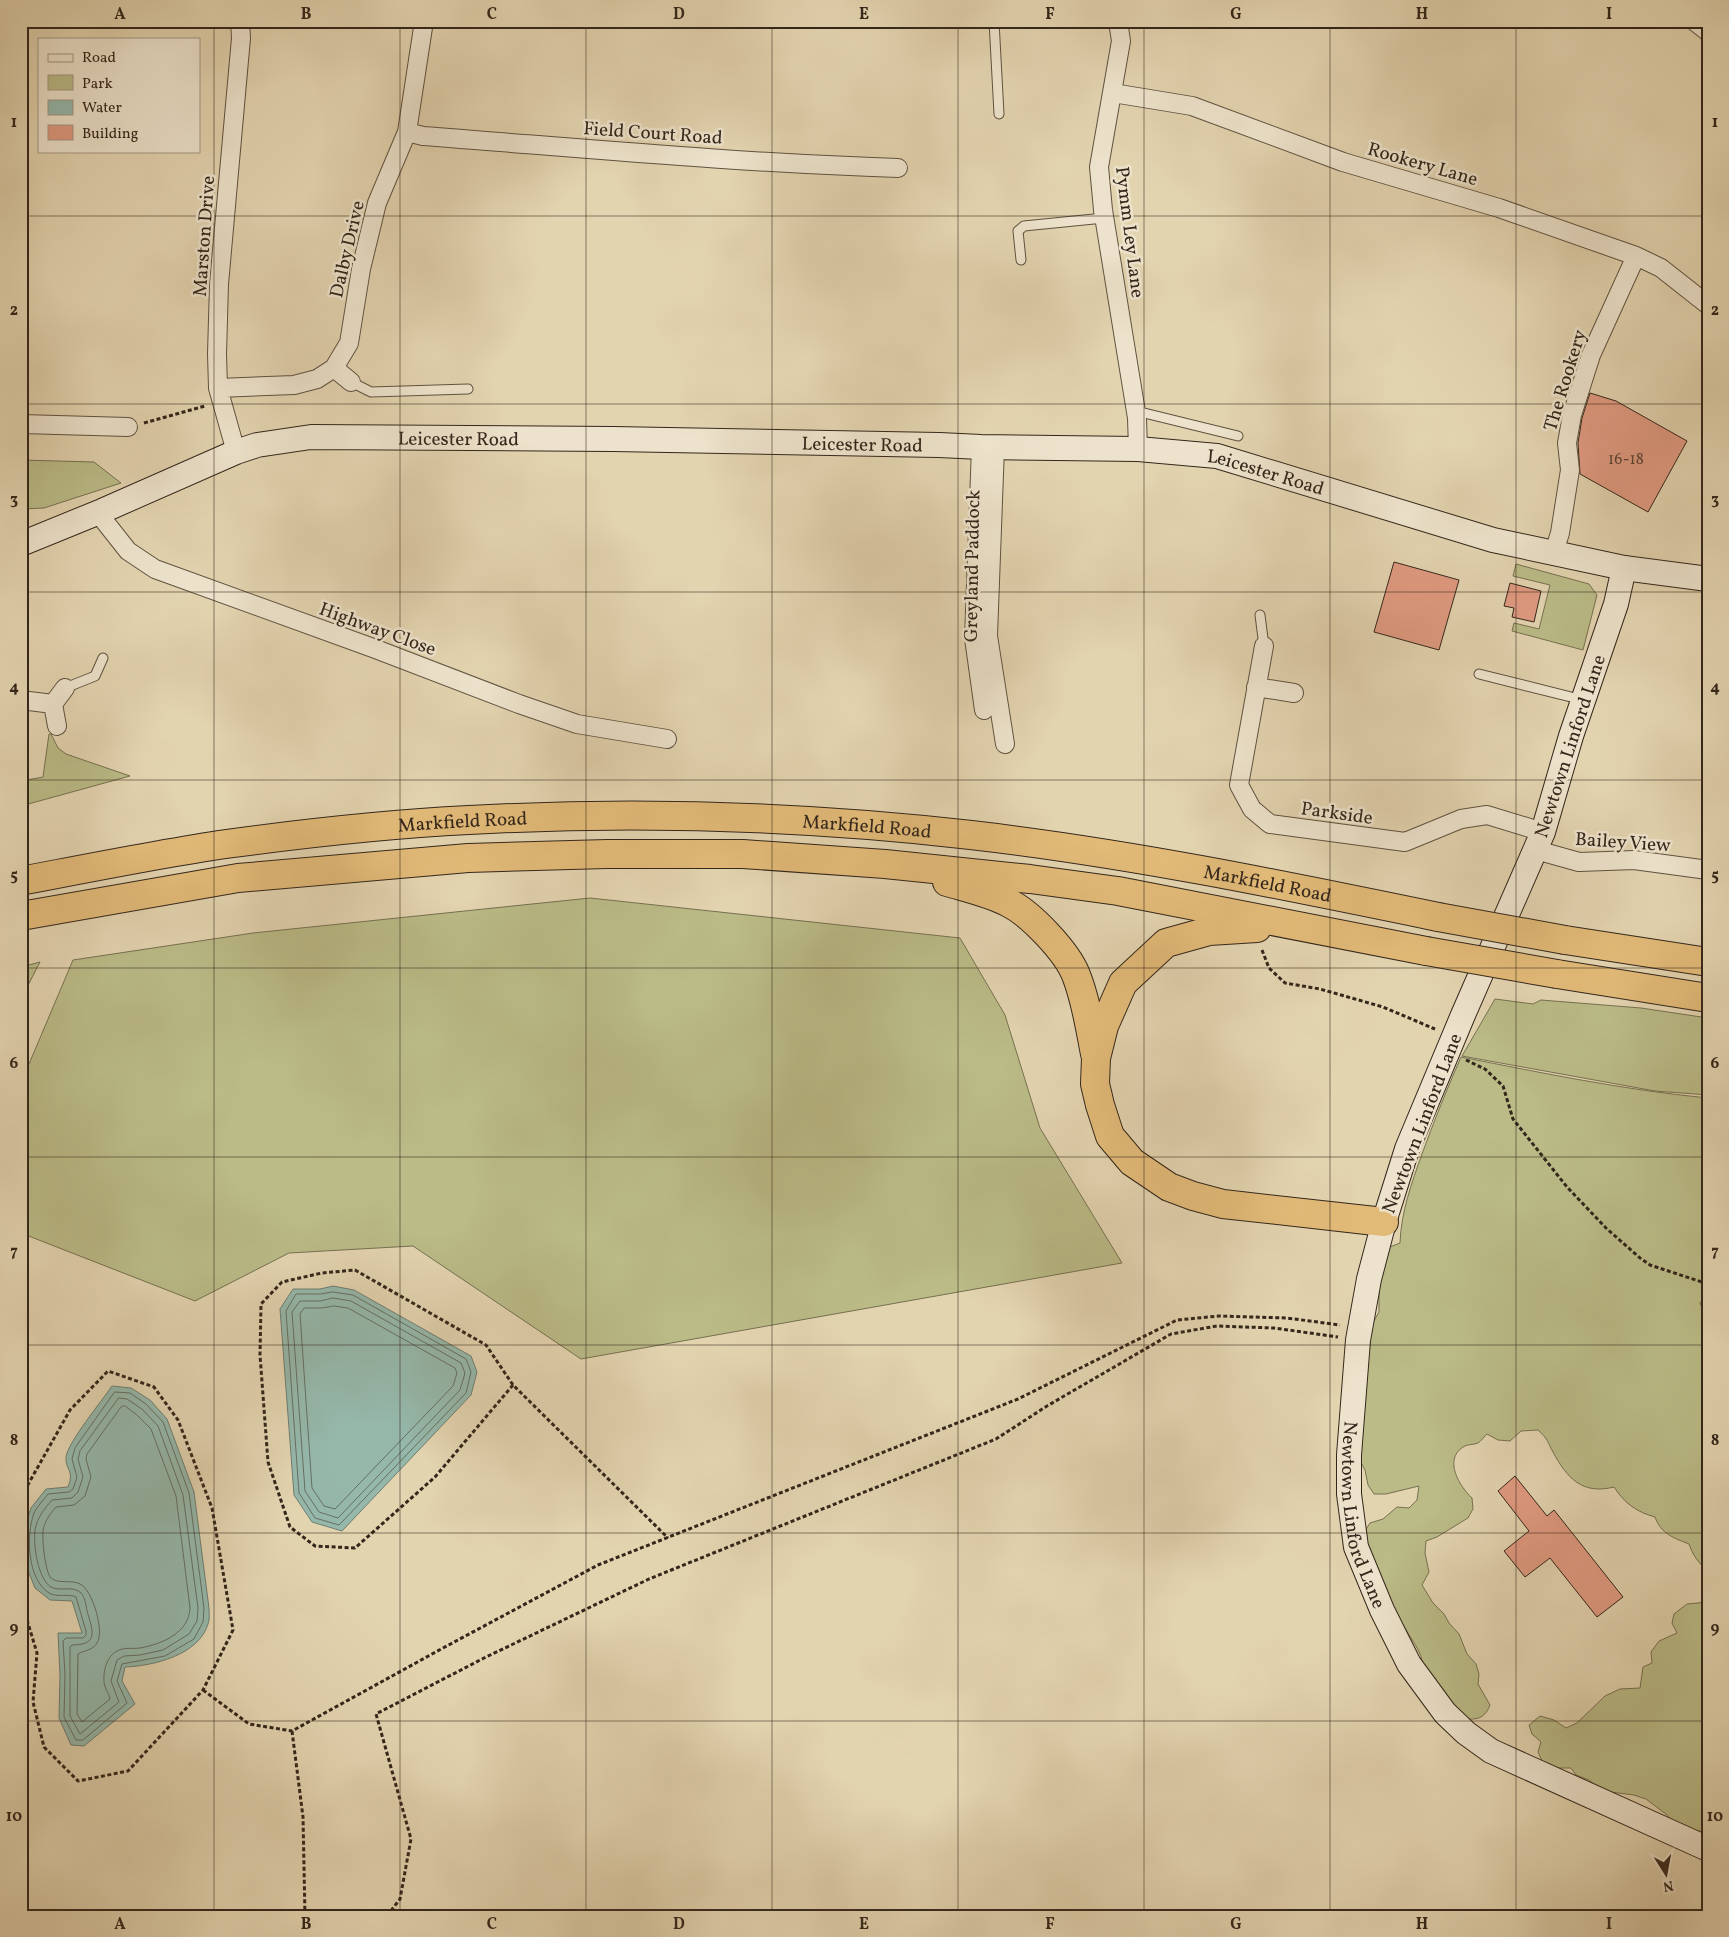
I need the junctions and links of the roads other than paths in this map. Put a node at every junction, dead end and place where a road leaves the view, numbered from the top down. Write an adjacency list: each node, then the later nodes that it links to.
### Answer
1 (240, 21): 18 (street, Marston Drive)
2 (424, 21): 9 (street, Dalby Drive)
3 (994, 21): 8 (lane)
4 (1118, 21): 7 (street, Pymm Ley Lane)
5 (1694, 21): 6 (street)
6 (1708, 32)
7 (1113, 93): 11 (street, Pymm Ley Lane); 12 (street, Rookery Lane)
8 (999, 114)
9 (407, 132): 10 (street, Field Court Road); 15 (street, Dalby Drive)
10 (898, 168)
11 (1104, 218): 13 (lane); 19 (street, Pymm Ley Lane)
12 (1636, 256): 14 (street, Rookery Lane); 28 (street, The Rookery)
13 (1021, 260)
14 (1708, 305)
15 (334, 368): 16 (street); 18 (street, Dalby Drive)
16 (351, 382): 17 (lane)
17 (468, 389)
18 (219, 394): 25 (street, Marston Drive)
19 (1136, 410): 22 (lane); 24 (street, Pymm Ley Lane)
20 (21, 424): 21 (street)
21 (128, 427)
22 (1238, 436)
23 (988, 447): 24 (street, Leicester Road); 25 (street, Leicester Road); 41 (street); 44 (street, Greyland Paddock)
24 (1138, 449): 28 (street, Leicester Road)
25 (236, 452): 26 (street, Leicester Road)
26 (98, 513): 27 (street, Leicester Road); 43 (street, Highway Close)
27 (21, 544)
28 (1554, 552): 29 (street, Leicester Road)
29 (1624, 568): 30 (street, Leicester Road); 39 (street, Newtown Linford Lane)
30 (1708, 578)
31 (1260, 615): 32 (lane)
32 (1264, 646): 35 (street, Parkside)
33 (103, 658): 36 (lane)
34 (1479, 674): 39 (lane)
35 (1256, 686): 37 (street); 45 (street, Parkside)
36 (65, 688): 40 (street)
37 (1294, 693)
38 (21, 700): 40 (street)
39 (1584, 700): 45 (street, Newtown Linford Lane)
40 (53, 704): 42 (street)
41 (984, 710)
42 (57, 726)
43 (667, 739)
44 (1005, 744)
45 (1539, 841): 47 (street, Bailey View); 54 (street, Newtown Linford Lane)
46 (885, 864): 49 (highway, Markfield Road); 50 (highway, Markfield Road); 53 (highway)
47 (1708, 870)
48 (21, 880): 51 (highway, Markfield Road, bridge)
49 (21, 916)
50 (1299, 926): 52 (highway, Markfield Road, bridge); 53 (highway)
51 (1708, 962)
52 (1708, 998)
53 (1096, 1058): 54 (highway)
54 (1384, 1222): 55 (street, Newtown Linford Lane)
55 (1708, 1849)

